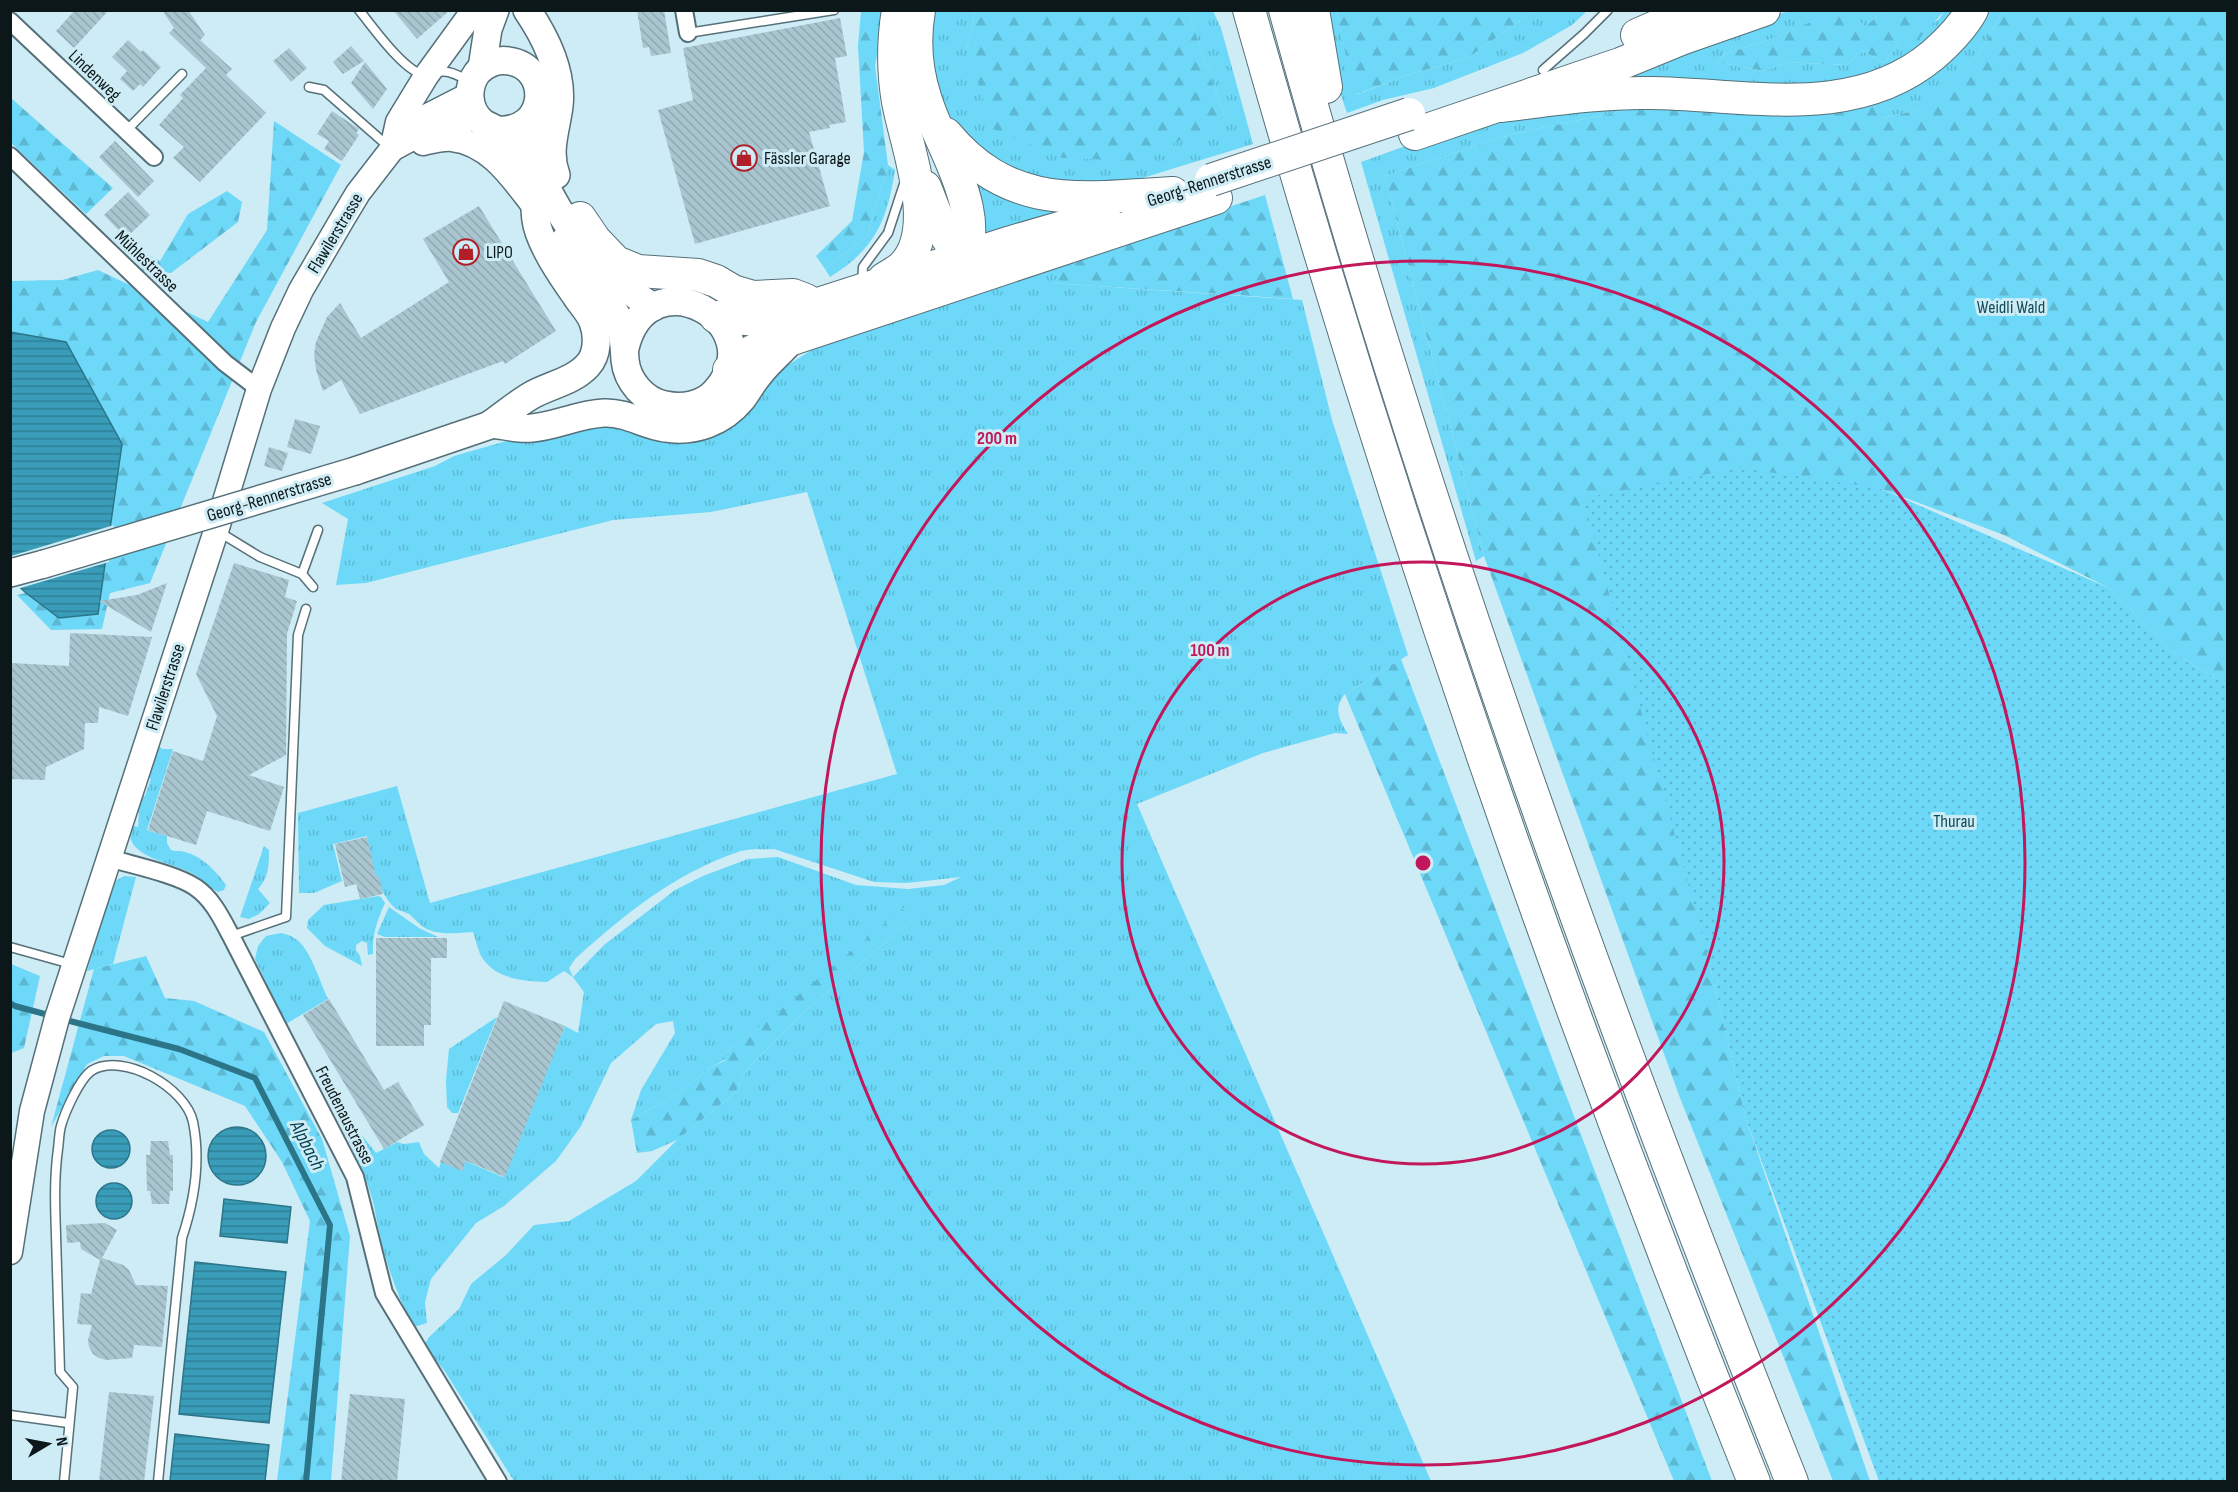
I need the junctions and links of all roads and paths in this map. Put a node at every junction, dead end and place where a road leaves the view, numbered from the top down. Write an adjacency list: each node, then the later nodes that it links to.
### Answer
1 (18, 10): 19 (street, Lindenweg)
2 (359, 10): 25 (lane)
3 (474, 10): 25 (main road)
4 (497, 10): 22 (main road); 27 (main road)
5 (527, 10): 41 (main road)
6 (684, 10): 20 (street)
7 (834, 10): 20 (lane)
8 (898, 10): 36 (highway)
9 (919, 10): 29 (highway)
10 (1228, 10): 37 (highway)
11 (1249, 10): 37 (highway)
12 (1285, 10): 42 (highway)
13 (1313, 10): 42 (highway)
14 (1608, 10): 23 (lane)
15 (1653, 10): 21 (highway)
16 (1694, 10): 21 (highway, Georg-Rennerstrasse)
17 (1972, 10): 28 (highway)
18 (1756, 11): 28 (highway, Georg-Rennerstrasse)
19 (10, 20): 32 (street, Lindenweg)
20 (688, 33)
21 (1624, 40): 23 (highway, Georg-Rennerstrasse)
22 (517, 62): 27 (main road); 30 (main road)
23 (1543, 70): 31 (highway, Georg-Rennerstrasse)
24 (182, 74): 32 (lane)
25 (426, 76): 27 (lane); 33 (main road)
26 (309, 87): 33 (lane)
27 (479, 98): 30 (main road); 33 (main road, Flawilerstrasse); 40 (main road)
28 (1501, 106): 31 (highway, Georg-Rennerstrasse)
29 (932, 117): 39 (highway); 43 (highway)
30 (531, 118): 48 (main road)
31 (1412, 124): 38 (highway, Georg-Rennerstrasse, bridge)
32 (126, 131): 35 (street, Lindenweg)
33 (394, 141): 40 (main road); 53 (main road, Flawilerstrasse)
34 (10, 156): 53 (street, Mühlestrasse)
35 (154, 157)
36 (912, 157): 43 (highway); 45 (highway)
37 (1299, 182): 73 (highway)
38 (1213, 189): 39 (highway, Georg-Rennerstrasse); 44 (highway, Georg-Rennerstrasse)
39 (1173, 193): 43 (highway, Georg-Rennerstrasse)
40 (534, 206): 51 (main road); 56 (main road)
41 (580, 218): 47 (highway)
42 (1347, 223): 74 (highway)
43 (964, 257): 44 (highway); 45 (highway, Georg-Rennerstrasse); 46 (highway)
44 (1014, 266): 46 (highway, Georg-Rennerstrasse)
45 (861, 289): 47 (highway, Georg-Rennerstrasse)
46 (933, 291): 50 (highway, Georg-Rennerstrasse)
47 (816, 304): 49 (highway, Georg-Rennerstrasse)
48 (653, 307): 49 (main road); 51 (main road)
49 (716, 317): 52 (main road)
50 (787, 346): 52 (highway, Georg-Rennerstrasse); 56 (main road)
51 (625, 355): 54 (main road); 55 (main road, Georg-Rennerstrasse)
52 (729, 370): 54 (main road)
53 (259, 389): 58 (main road, Flawilerstrasse)
54 (647, 398): 55 (main road, Georg-Rennerstrasse)
55 (525, 413): 56 (main road, Georg-Rennerstrasse)
56 (491, 424): 59 (main road, Georg-Rennerstrasse, bridge)
57 (318, 530): 60 (lane)
58 (216, 531): 60 (lane); 63 (main road, Flawilerstrasse)
59 (10, 573)
60 (302, 574): 61 (lane)
61 (313, 587)
62 (306, 609): 64 (lane)
63 (110, 858): 64 (street, Freudenaustrasse); 66 (main road, Flawilerstrasse)
64 (231, 936): 72 (street, Freudenaustrasse)
65 (10, 947): 66 (lane)
66 (73, 969): 67 (main road, Flawilerstrasse)
67 (10, 1252)
68 (10, 1415): 69 (lane)
69 (68, 1423): 70 (lane); 71 (lane)
70 (64, 1482)
71 (158, 1482)
72 (498, 1482)
73 (1754, 1482)
74 (1792, 1482)

